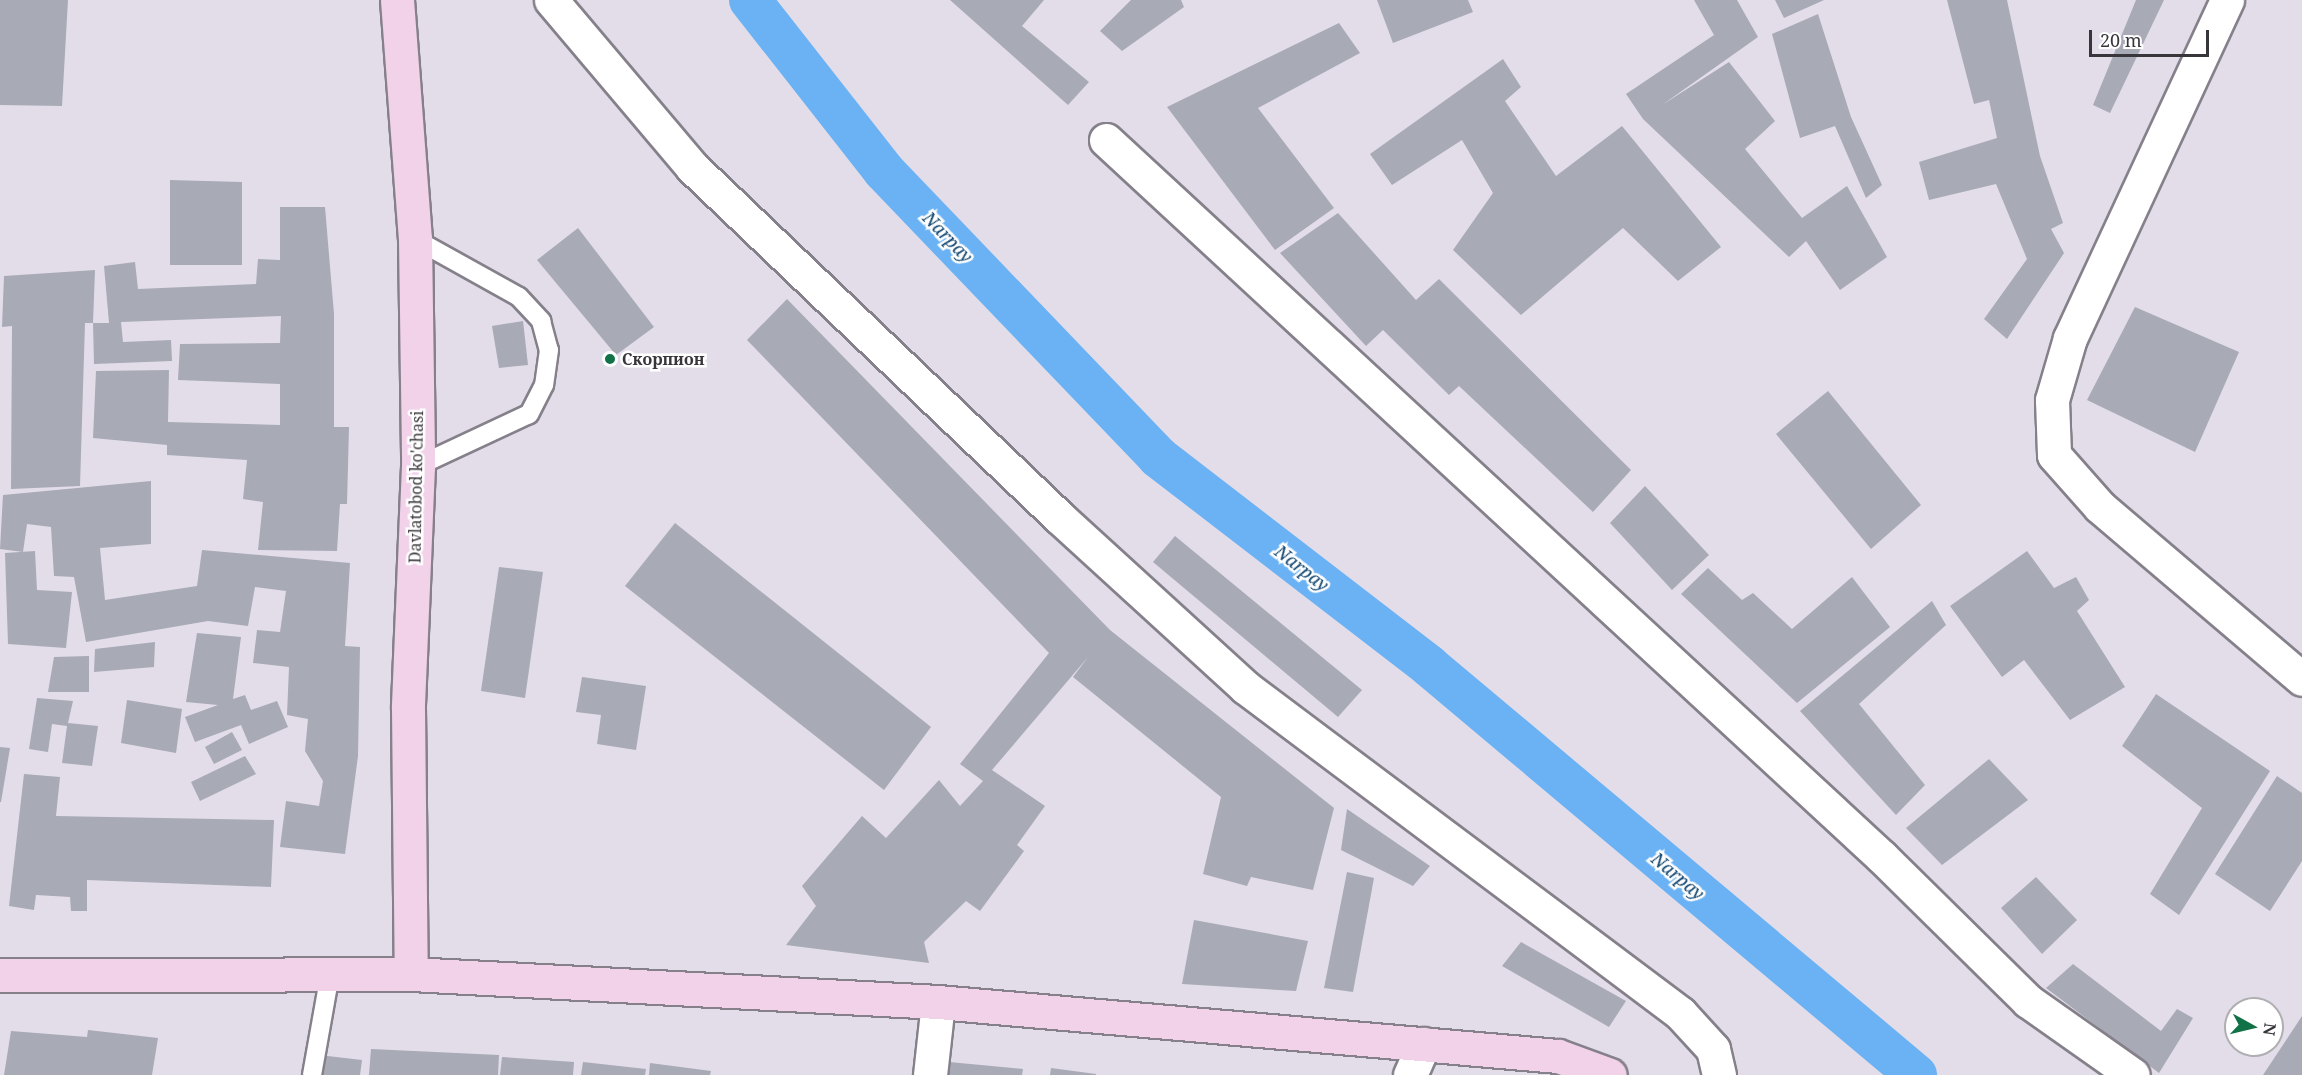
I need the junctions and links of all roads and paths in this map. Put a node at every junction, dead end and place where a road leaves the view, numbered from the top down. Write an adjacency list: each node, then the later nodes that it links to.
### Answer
1 (397, 0): 5 (street, Davlatobod ko'chasi)
2 (551, 0): 17 (street)
3 (2227, 0): 7 (street)
4 (1106, 140): 18 (street)
5 (416, 239): 6 (street, Davlatobod ko'chasi); 6 (lane)
6 (418, 466): 9 (street, Davlatobod ko'chasi)
7 (2302, 679)
8 (330, 974): 9 (street); 10 (street); 13 (lane)
9 (411, 974): 11 (street)
10 (0, 975)
11 (938, 1002): 12 (street); 14 (street)
12 (1424, 1044): 15 (street); 16 (street)
13 (312, 1075)
14 (930, 1075)
15 (1410, 1075)
16 (1610, 1075)
17 (1719, 1075)
18 (2133, 1075)

